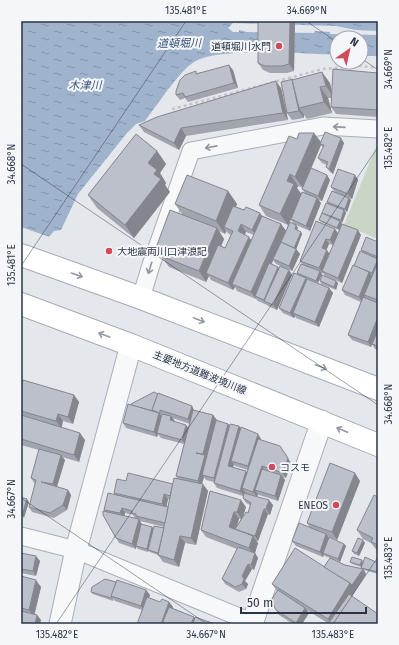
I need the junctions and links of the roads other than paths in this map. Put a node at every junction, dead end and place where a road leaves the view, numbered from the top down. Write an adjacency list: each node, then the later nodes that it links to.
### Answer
1 (378, 129): 3 (street, one-way to 3)
2 (31, 259): 3 (main road, one-way to 3)
3 (142, 298): 6 (main road, one-way to 6)
4 (23, 305): 5 (main road, 主要地方道難波境川線, one-way to 4)
5 (132, 345): 7 (main road, 主要地方道難波境川線); 10 (street)
6 (378, 389)
7 (322, 421): 8 (main road, 主要地方道難波境川線, one-way to 7); 11 (street)
8 (378, 444)
9 (21, 536): 10 (street)
10 (76, 550): 11 (street); 12 (street)
11 (253, 623)
12 (60, 624)

